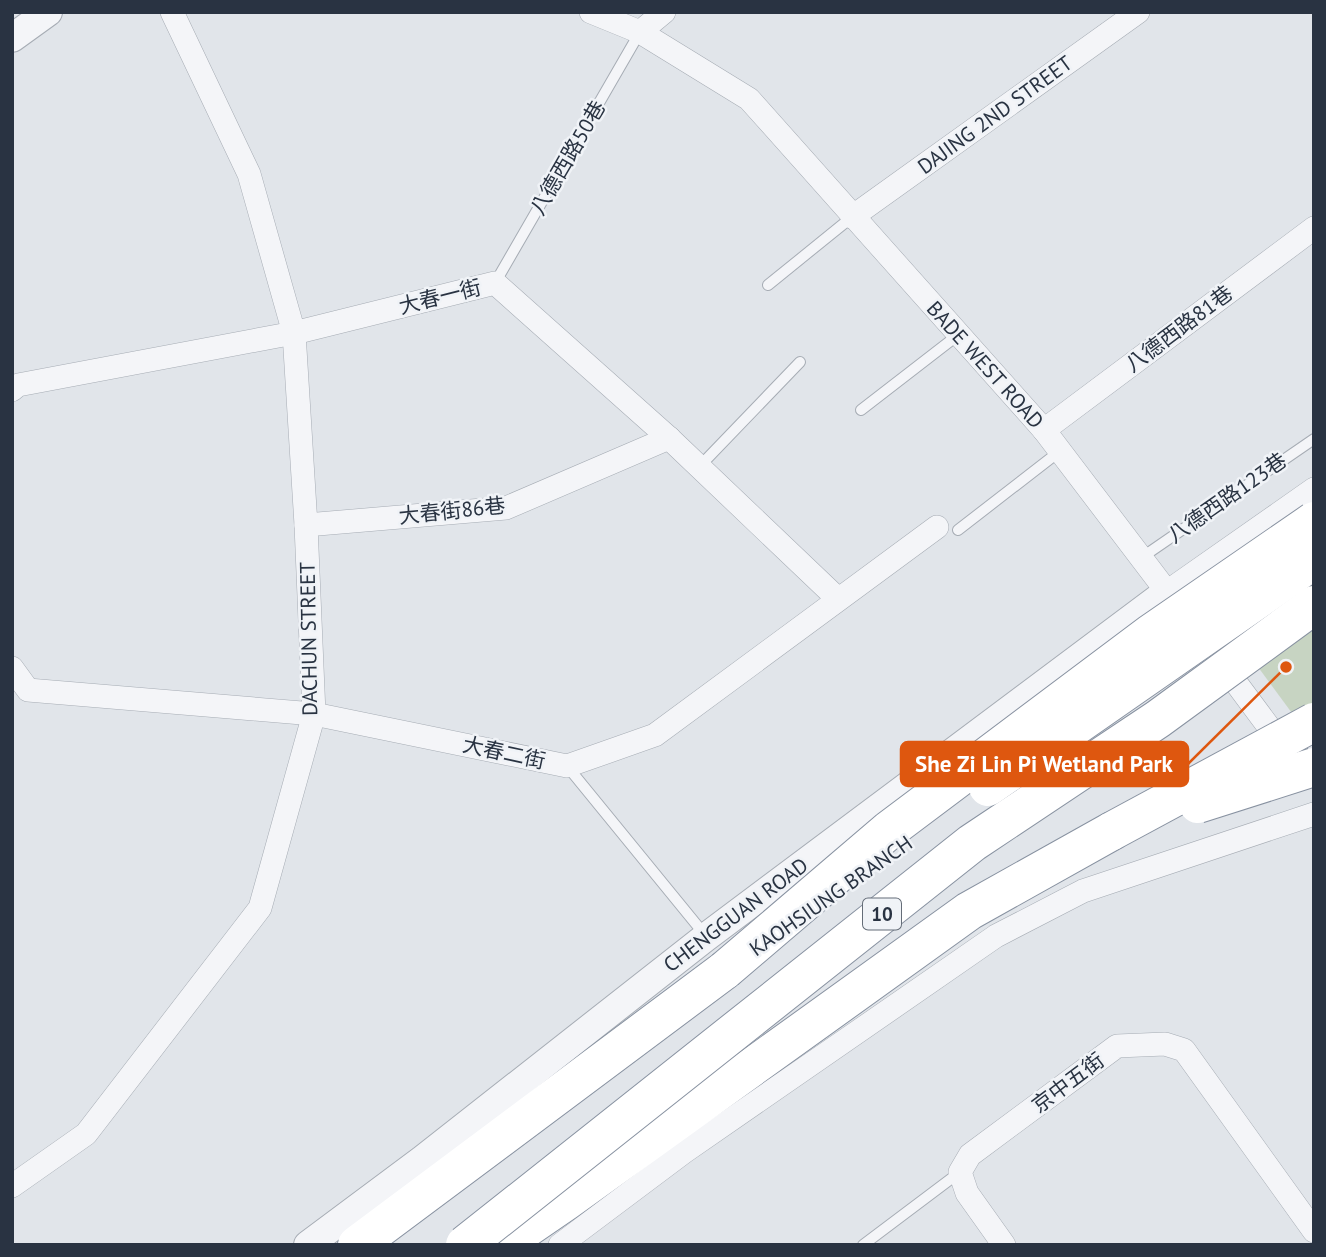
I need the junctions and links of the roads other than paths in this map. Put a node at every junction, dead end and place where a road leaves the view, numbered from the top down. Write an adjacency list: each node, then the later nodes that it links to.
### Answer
1 (48, 12): 7 (street)
2 (172, 12): 12 (street, DACHUN STREET)
3 (591, 12): 6 (street, BADE WEST ROAD)
4 (664, 12): 6 (street)
5 (1138, 12): 8 (street, DAJING 2ND STREET)
6 (640, 32): 8 (street, BADE WEST ROAD); 10 (lane, 八德西路50巷)
7 (12, 38)
8 (852, 218): 11 (lane); 13 (street, BADE WEST ROAD)
9 (1314, 228): 17 (street, 八德西路81巷)
10 (495, 284): 12 (street, 大春一街); 18 (street, 大春一街)
11 (768, 285)
12 (294, 333): 15 (street, 大春一街); 24 (street, DACHUN STREET)
13 (958, 335): 16 (lane); 17 (street, BADE WEST ROAD)
14 (800, 362): 21 (lane)
15 (12, 390)
16 (861, 410)
17 (1044, 430): 20 (street, BADE WEST ROAD)
18 (669, 438): 21 (street, 大春一街); 24 (street, 大春街86巷)
19 (1314, 439): 26 (lane, 八德西路123巷)
20 (1060, 450): 25 (lane); 26 (street, BADE WEST ROAD)
21 (699, 467): 29 (street, 大春一街)
22 (1314, 489): 28 (street)
23 (1314, 521): 40 (highway, bridge)
24 (306, 525): 32 (street, DACHUN STREET)
25 (947, 528): 29 (street, 大春二街)
26 (1140, 558): 28 (street, BADE WEST ROAD)
27 (1314, 560): 40 (highway, KAOHSIUNG BRANCH / 10, bridge)
28 (1167, 592): 36 (street, BADE WEST ROAD); 39 (street, CHENGGUAN ROAD)
29 (838, 599): 34 (street, 大春二街)
30 (1314, 605): 46 (highway, KAOHSIUNG BRANCH / 10, bridge)
31 (12, 668): 32 (street, 大春二街)
32 (314, 714): 34 (street, 大春二街); 42 (street, DACHUN STREET)
33 (1314, 722): 38 (highway, bridge)
34 (567, 766): 39 (lane)
35 (1314, 767): 38 (highway, bridge)
36 (1314, 787)
37 (1314, 814): 48 (street)
38 (1112, 831): 47 (highway)
39 (706, 937): 44 (street, CHENGGUAN ROAD)
40 (724, 970): 45 (highway, KAOHSIUNG BRANCH / 10)
41 (960, 1172): 43 (street, 京中五街); 49 (lane); 50 (street)
42 (16, 1174)
43 (1314, 1231)
44 (308, 1245)
45 (357, 1245)
46 (465, 1245)
47 (502, 1245)
48 (560, 1245)
49 (863, 1245)
50 (1004, 1245)

